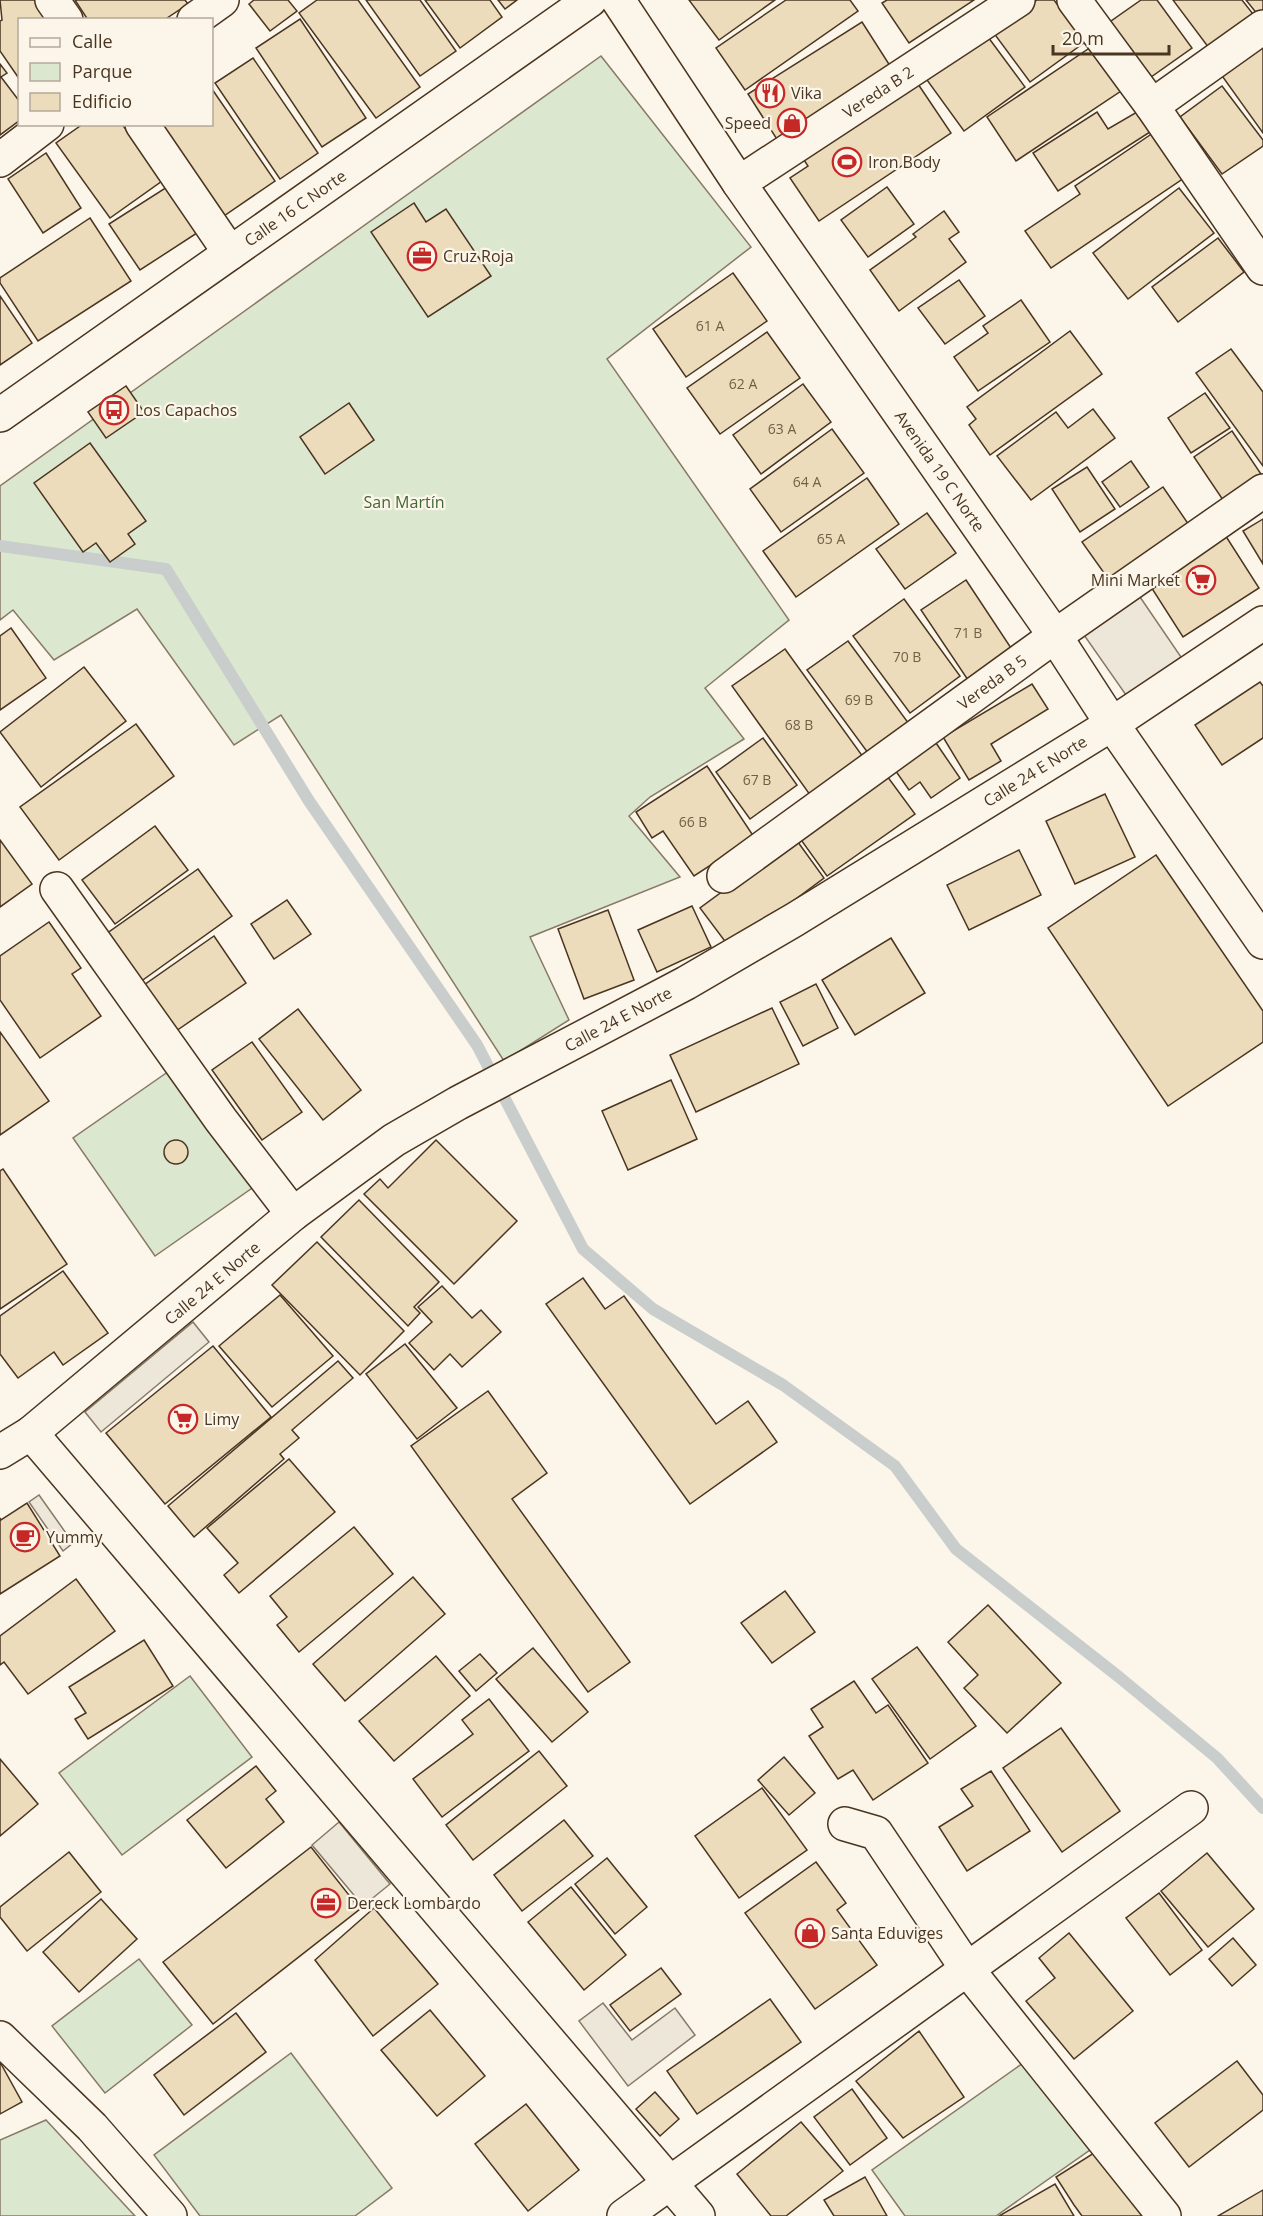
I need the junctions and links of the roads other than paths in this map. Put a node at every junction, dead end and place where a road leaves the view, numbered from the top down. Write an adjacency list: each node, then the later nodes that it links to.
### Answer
1 (52, 0): 7 (street)
2 (222, 0): 8 (street)
3 (590, 0): 15 (street, Calle 16 C Norte)
4 (618, 0): 14 (street, Avenida 19 C Norte)
5 (1018, 0): 14 (street, Vereda B 2)
6 (1074, 0): 10 (street)
7 (65, 18)
8 (197, 18)
9 (1263, 27): 10 (street)
10 (1152, 106): 16 (street)
11 (44, 126): 13 (street)
12 (143, 126): 15 (street)
13 (0, 159)
14 (739, 183): 20 (street, Avenida 19 C Norte)
15 (230, 253): 17 (street, Calle 16 C Norte)
16 (1263, 268)
17 (0, 416)
18 (1263, 491): 20 (street, Vereda B 5)
19 (1263, 623): 21 (street, Calle 24 E Norte)
20 (1055, 636): 21 (street, Avenida 19 C Norte); 22 (street, Vereda B 5)
21 (1112, 724): 24 (street, Avenida 19 C Norte); 25 (street, Calle 24 E Norte)
22 (724, 876)
23 (57, 889): 25 (street)
24 (1263, 942)
25 (292, 1214): 26 (street, Calle 24 E Norte)
26 (31, 1433): 27 (street, Calle 24 E Norte); 32 (street)
27 (0, 1452)
28 (1191, 1808): 30 (street)
29 (845, 1824): 30 (street)
30 (968, 1969): 32 (street); 36 (street)
31 (0, 2038): 33 (street)
32 (669, 2183): 34 (street); 35 (street)
33 (170, 2216)
34 (624, 2216)
35 (698, 2216)
36 (1164, 2216)

